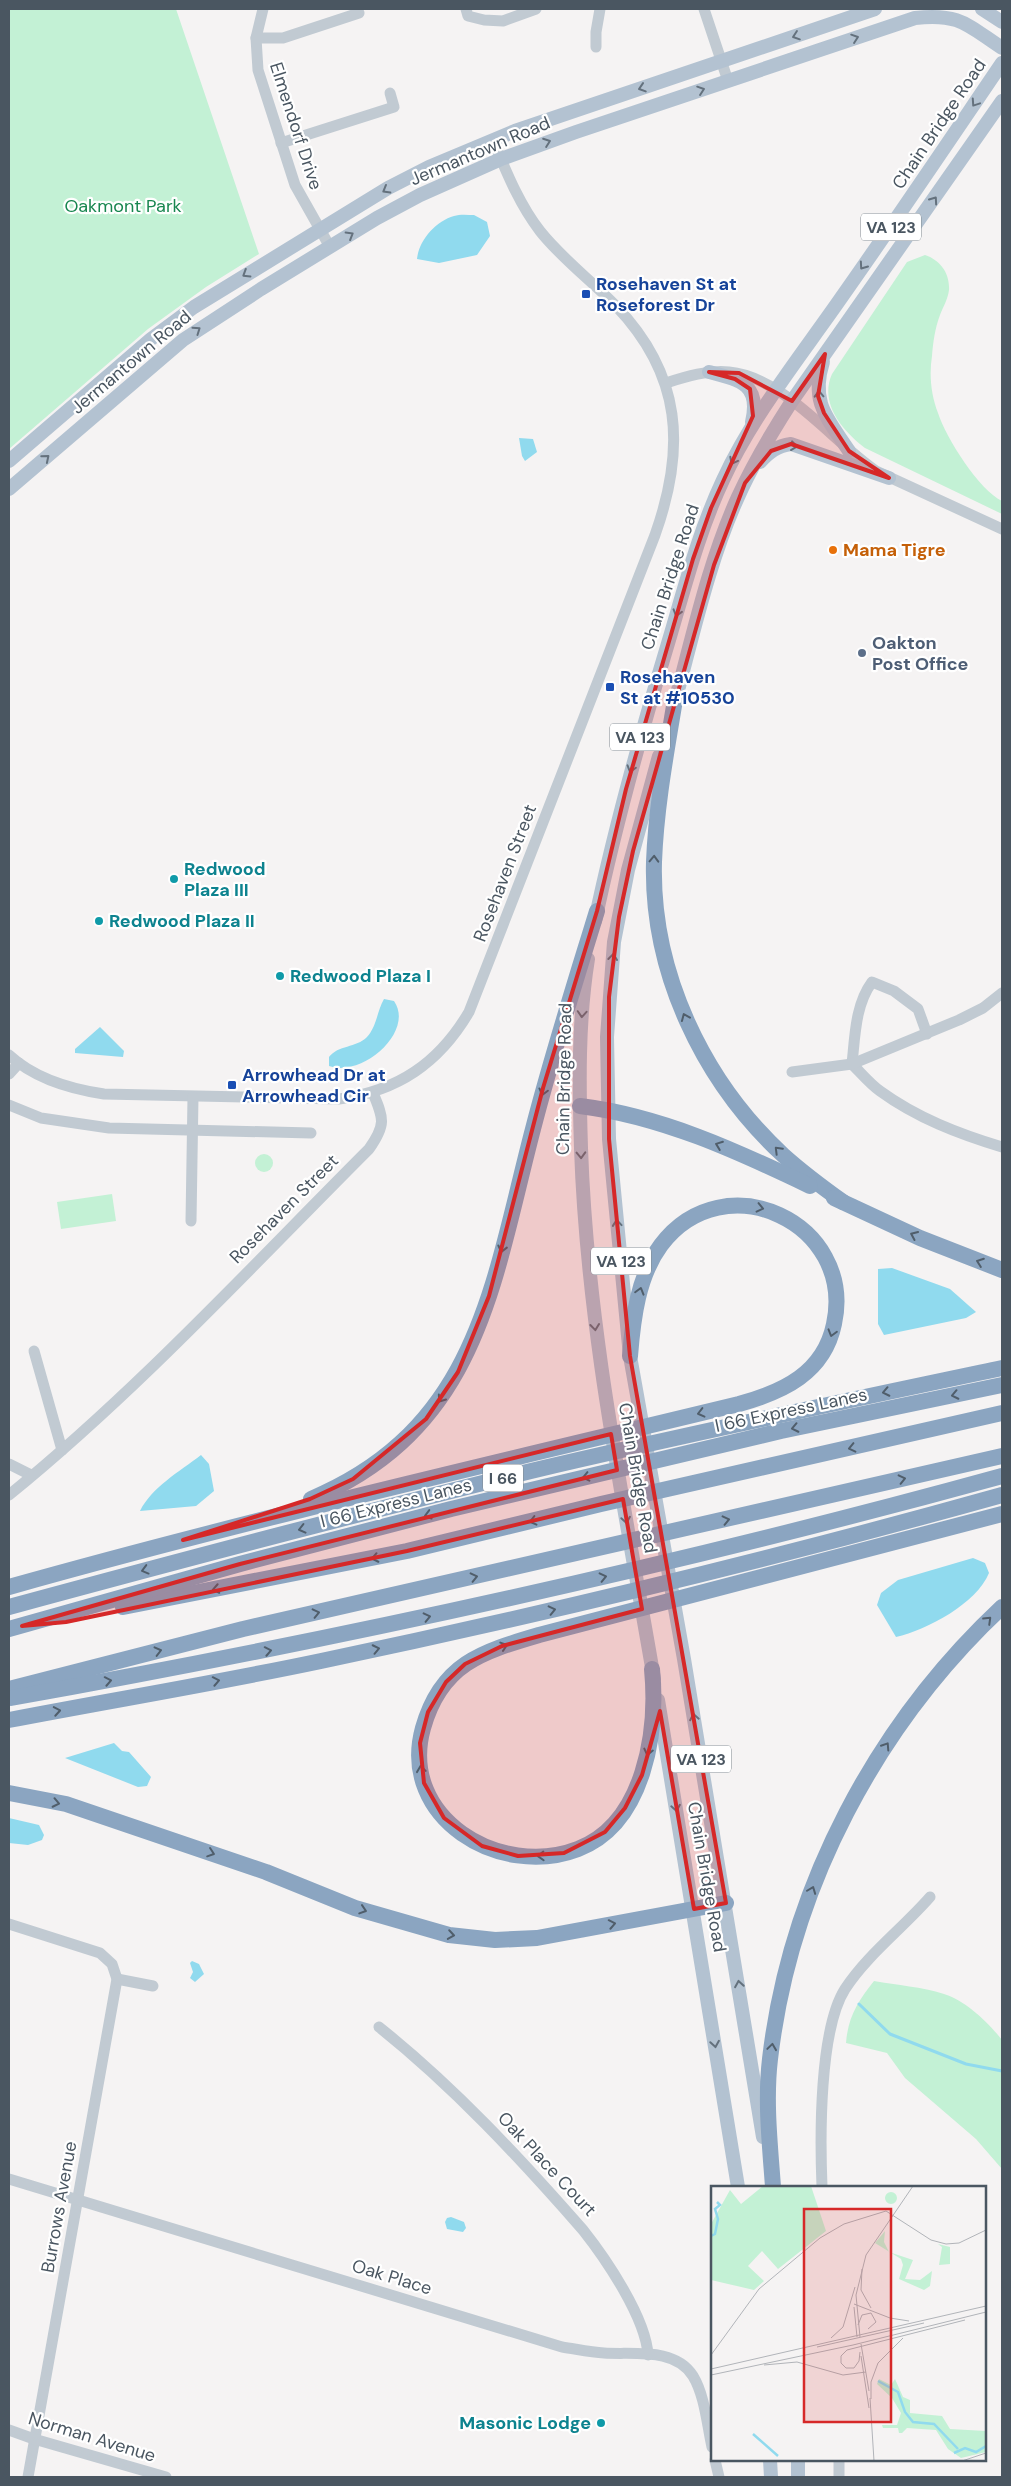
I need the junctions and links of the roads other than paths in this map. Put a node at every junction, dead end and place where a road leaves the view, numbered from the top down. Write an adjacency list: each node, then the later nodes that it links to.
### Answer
1 (263, 9): 10 (street, Elmendorf Drive)
2 (536, 9): 7 (street)
3 (600, 9): 11 (street)
4 (704, 9): 13 (street)
5 (875, 9): 13 (main road, Jermantown Road, one-way to 13)
6 (982, 9): 9 (main road)
7 (467, 12)
8 (359, 13): 10 (street)
9 (1002, 22)
10 (256, 38): 19 (street, Elmendorf Drive)
11 (596, 47)
12 (1002, 48): 15 (main road, Jermantown Road, one-way to 12)
13 (721, 61): 15 (street); 18 (main road, Jermantown Road, one-way to 18)
14 (1002, 63): 26 (main road, Chain Bridge Road / VA 123, one-way to 26)
15 (728, 81): 20 (main road, Jermantown Road, one-way to 15)
16 (390, 92): 19 (street)
17 (1002, 101): 23 (main road, Chain Bridge Road / VA 123, one-way to 17)
18 (493, 140): 20 (street, Rosehaven Street); 21 (main road, Jermantown Road, one-way to 21)
19 (281, 143): 21 (street, Elmendorf Drive)
20 (501, 158): 22 (main road, Jermantown Road, one-way to 20); 25 (street, Rosehaven Street)
21 (319, 230): 22 (street, Elmendorf Drive); 30 (main road, Jermantown Road, one-way to 30)
22 (330, 247): 33 (main road, Jermantown Road, one-way to 22)
23 (826, 354): 27 (main road, Chain Bridge Road / VA 123); 29 (main road, one-way to 23)
24 (709, 372): 25 (street); 26 (street); 28 (main road)
25 (666, 383): 44 (street, Rosehaven Street)
26 (776, 390): 27 (street); 28 (main road, Chain Bridge Road / VA 123)
27 (792, 401): 29 (street); 32 (main road, Chain Bridge Road / VA 123)
28 (749, 432): 36 (main road, Chain Bridge Road / VA 123, one-way to 36)
29 (849, 451): 31 (street)
30 (9, 461)
31 (889, 478): 32 (main road, one-way to 31); 34 (street)
32 (745, 483): 35 (main road, Chain Bridge Road / VA 123)
33 (9, 489)
34 (1002, 529)
35 (675, 700): 48 (main road, Chain Bridge Road / VA 123, one-way to 35); 52 (highway, one-way to 35)
36 (597, 911): 47 (main road, Chain Bridge Road / VA 123, one-way to 47); 71 (highway, one-way to 71)
37 (1002, 993): 38 (street)
38 (927, 1034): 41 (street); 41 (street)
39 (9, 1055): 40 (street)
40 (19, 1063): 43 (street); 45 (street)
41 (852, 1064): 42 (street); 51 (street)
42 (792, 1072)
43 (9, 1074)
44 (373, 1093): 45 (street); 60 (street, Rosehaven Street)
45 (193, 1097): 49 (street)
46 (9, 1105): 49 (street)
47 (580, 1106): 48 (highway); 68 (main road, Chain Bridge Road / VA 123, one-way to 68)
48 (608, 1110): 52 (highway, one-way to 48); 56 (main road, Chain Bridge Road / VA 123, one-way to 48)
49 (192, 1130): 50 (street); 53 (street)
50 (311, 1133)
51 (1002, 1147)
52 (843, 1202): 54 (highway, one-way to 52)
53 (191, 1221)
54 (1002, 1270)
55 (34, 1351): 60 (street)
56 (630, 1356): 65 (main road, Chain Bridge Road / VA 123); 71 (highway, one-way to 71)
57 (1002, 1368): 74 (highway, I 66, one-way to 74)
58 (1002, 1385): 76 (highway, I 66 Express Lanes, one-way to 76)
59 (1002, 1413): 65 (highway, one-way to 65)
60 (62, 1450): 63 (street, Rosehaven Street)
61 (1002, 1456): 70 (highway, one-way to 61)
62 (9, 1464): 63 (street)
63 (31, 1475): 66 (street, Rosehaven Street)
64 (1002, 1476): 79 (highway, one-way to 64)
65 (654, 1492): 68 (highway); 70 (main road, Chain Bridge Road / VA 123)
66 (9, 1495)
67 (1002, 1495): 80 (highway, one-way to 67)
68 (622, 1500): 72 (main road, Chain Bridge Road / VA 123, one-way to 72); 76 (highway, one-way to 76)
69 (1002, 1514): 77 (highway, one-way to 69)
70 (662, 1535): 72 (highway); 83 (main road, Chain Bridge Road / VA 123, one-way to 70)
71 (183, 1540): 73 (highway)
72 (629, 1542): 77 (main road, Chain Bridge Road / VA 123); 78 (highway, one-way to 72)
73 (9, 1587)
74 (9, 1607)
75 (1002, 1607): 91 (highway, one-way to 75)
76 (16, 1628)
77 (652, 1669): 84 (main road, Chain Bridge Road / VA 123, one-way to 84)
78 (9, 1689)
79 (9, 1699)
80 (9, 1720)
81 (9, 1793): 84 (highway, one-way to 84)
82 (930, 1897): 93 (street)
83 (726, 1903): 84 (highway); 92 (main road, Chain Bridge Road / VA 123, one-way to 83)
84 (694, 1909): 90 (main road, Chain Bridge Road / VA 123, one-way to 90)
85 (9, 1924): 86 (street)
86 (117, 1979): 87 (street); 94 (street, Burrows Avenue)
87 (153, 1986)
88 (378, 2026): 95 (street, Oak Place Court)
89 (9, 2179): 94 (street, Oak Place)
90 (738, 2186)
91 (772, 2186)
92 (772, 2186)
93 (822, 2186)
94 (78, 2200): 95 (street, Oak Place); 97 (street, Burrows Avenue)
95 (648, 2355): 98 (street, Oak Place)
96 (9, 2430): 97 (street, Norman Avenue)
97 (34, 2440): 103 (street, Burrows Avenue); 104 (street, Norman Avenue)
98 (711, 2442)
99 (715, 2461): 105 (street)
100 (770, 2461): 106 (main road)
101 (798, 2461): 107 (main road)
102 (839, 2461): 108 (street)
103 (28, 2477)
104 (166, 2477)
105 (719, 2477)
106 (771, 2477)
107 (798, 2477)
108 (839, 2477)

